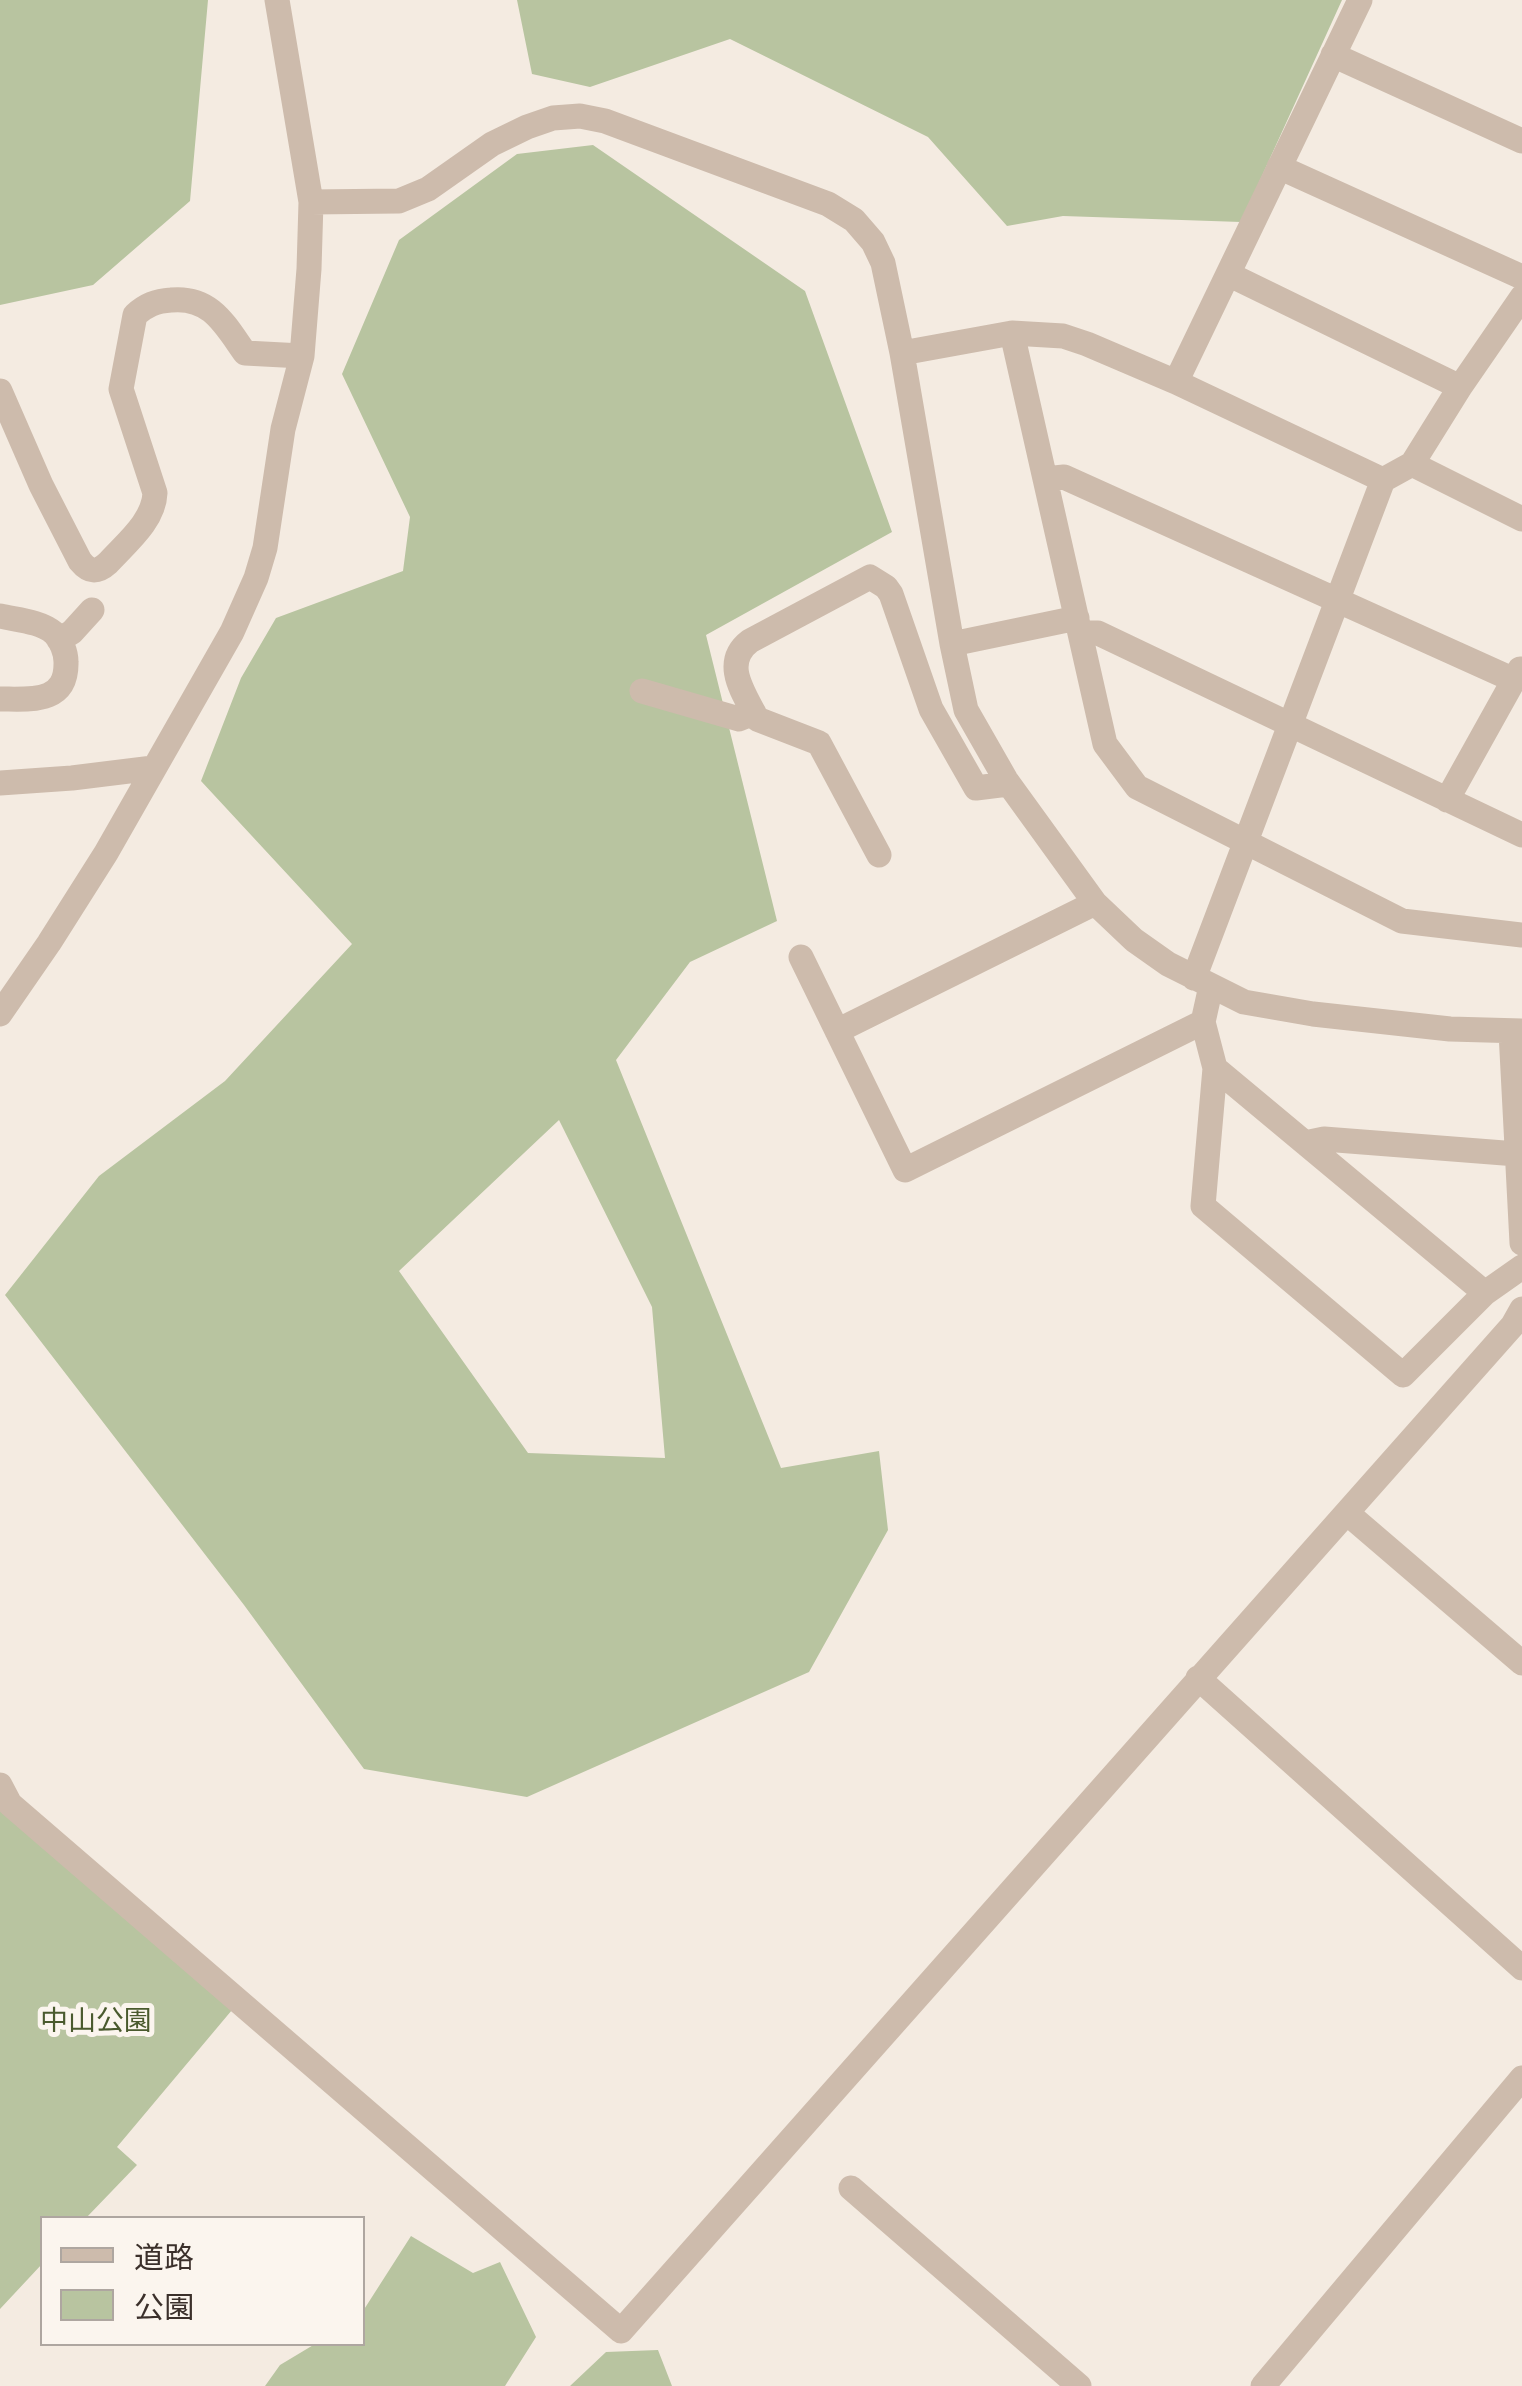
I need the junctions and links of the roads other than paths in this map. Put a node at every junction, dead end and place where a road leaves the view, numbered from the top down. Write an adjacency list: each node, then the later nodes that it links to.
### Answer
1 (277, 0): 6 (street)
2 (1360, 0): 3 (street)
3 (1333, 55): 4 (street); 5 (street)
4 (1522, 141)
5 (1279, 167): 7 (street); 8 (street)
6 (311, 202): 11 (street); 12 (street)
7 (1228, 274): 13 (street); 14 (street)
8 (1522, 277)
9 (1522, 297): 14 (street)
10 (1012, 333): 11 (street); 13 (street); 17 (street)
11 (902, 354): 25 (street)
12 (302, 356): 15 (street); 31 (street)
13 (1176, 382): 18 (street)
14 (1460, 387): 16 (street)
15 (0, 391)
16 (1412, 464): 18 (street); 19 (street)
17 (1045, 478): 20 (street); 23 (street)
18 (1383, 480): 20 (street)
19 (1522, 519)
20 (1336, 600): 26 (street); 30 (street)
21 (92, 610): 24 (street)
22 (0, 616): 24 (street)
23 (1078, 626): 25 (street); 30 (street); 36 (street)
24 (59, 640): 28 (street)
25 (952, 644): 33 (street)
26 (1518, 673): 34 (street)
27 (642, 692): 29 (street)
28 (0, 699)
29 (754, 713): 33 (street); 37 (street)
30 (1288, 725): 34 (street); 36 (street)
31 (154, 768): 32 (street); 42 (street)
32 (0, 783)
33 (1008, 784): 38 (street)
34 (1448, 800): 35 (street)
35 (1522, 835)
36 (1244, 842): 39 (street); 41 (street)
37 (878, 855)
38 (1094, 904): 41 (street); 45 (street)
39 (1522, 936)
40 (801, 957): 45 (street)
41 (1202, 982): 43 (street); 44 (street)
42 (0, 1014)
43 (1203, 1022): 45 (street); 46 (street)
44 (1516, 1031): 48 (street)
45 (838, 1032)
46 (1214, 1068): 47 (street); 51 (street)
47 (1305, 1143): 48 (street); 51 (street)
48 (1517, 1154): 49 (street)
49 (1522, 1243)
50 (1522, 1267): 51 (street)
51 (1486, 1293)
52 (1522, 1309): 53 (street)
53 (1347, 1513): 54 (street); 55 (street)
54 (1522, 1663)
55 (1198, 1678): 56 (street); 57 (street)
56 (5, 1794)
57 (1522, 1968)
58 (1522, 2078): 61 (street)
59 (851, 2188): 60 (street)
60 (1078, 2386)
61 (1262, 2386)

